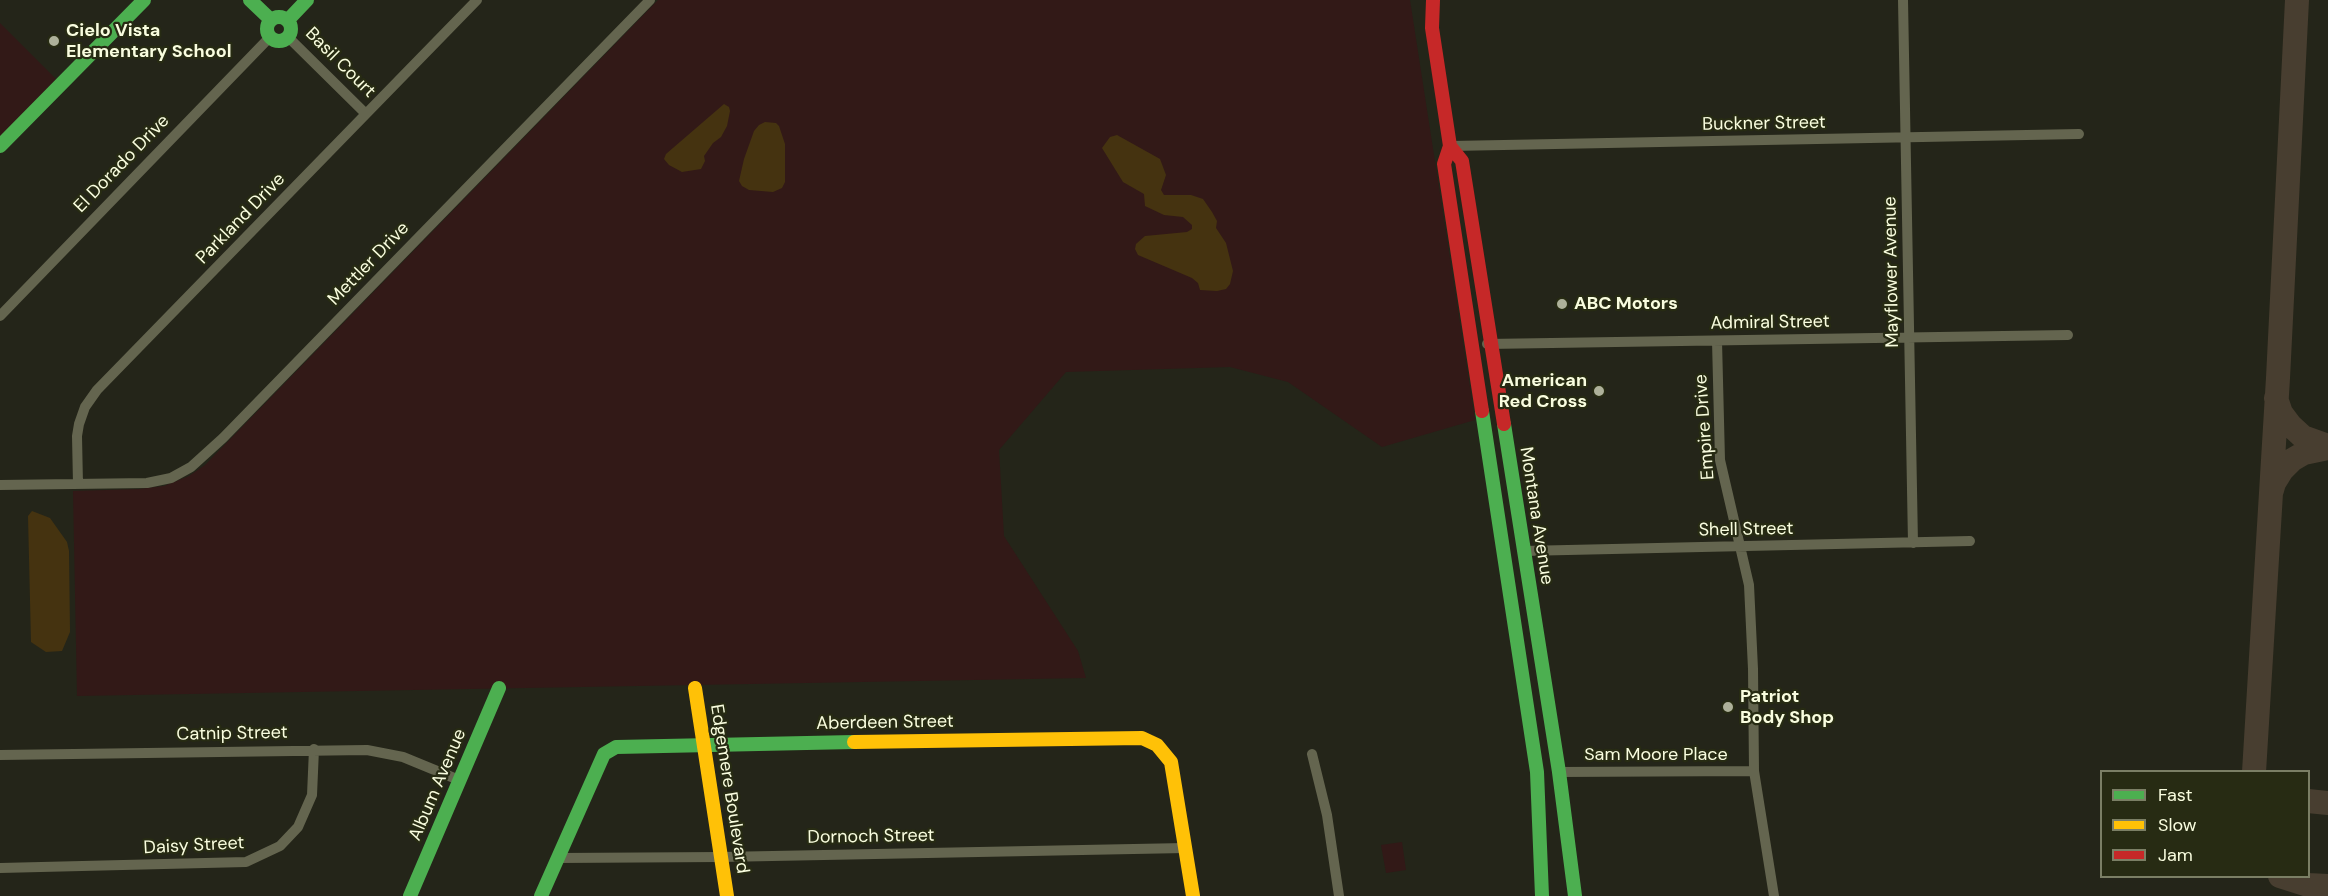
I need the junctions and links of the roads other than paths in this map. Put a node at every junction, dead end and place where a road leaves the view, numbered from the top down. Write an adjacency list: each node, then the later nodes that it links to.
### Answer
1 (144, 0): 18 (main road)
2 (250, 0): 10 (main road)
3 (307, 0): 11 (main road)
4 (477, 0): 15 (street, Parkland Drive)
5 (650, 0): 26 (street, Mettler Drive)
6 (1425, 0): 12 (main road)
7 (1432, 0): 12 (main road, Montana Avenue)
8 (1903, 0): 17 (street, Mayflower Avenue)
9 (1416, 1): 12 (main road, Montana Avenue)
10 (271, 20): 11 (main road); 13 (main road)
11 (288, 20): 14 (main road)
12 (1430, 24): 19 (main road, Montana Avenue)
13 (270, 37): 14 (main road); 20 (street, El Dorado Drive)
14 (288, 37): 15 (street, Basil Court)
15 (366, 114): 26 (street, Parkland Drive)
16 (2079, 134): 17 (street, Buckner Street)
17 (1906, 138): 19 (street, Buckner Street); 22 (street, Mayflower Avenue)
18 (0, 146)
19 (1450, 146): 24 (main road, Montana Avenue); 25 (main road, Montana Avenue)
20 (0, 316)
21 (2068, 335): 22 (street, Admiral Street)
22 (1909, 337): 23 (street, Admiral Street); 29 (street, Mayflower Avenue)
23 (1717, 341): 24 (street, Admiral Street); 30 (street, Empire Drive)
24 (1491, 344): 25 (street, Admiral Street); 31 (main road, Montana Avenue)
25 (1472, 345): 50 (main road, Montana Avenue)
26 (78, 484): 27 (street, Mettler Drive)
27 (0, 485)
28 (1970, 542): 29 (street, Shell Street)
29 (1913, 543): 30 (street, Shell Street)
30 (1739, 547): 31 (street, Shell Street); 38 (street, Empire Drive)
31 (1523, 551): 39 (main road, Montana Avenue)
32 (499, 688): 40 (main road, Album Avenue)
33 (696, 688): 34 (main road, Edgemere Boulevard)
34 (704, 744): 41 (main road, Aberdeen Street); 42 (main road, Edgemere Boulevard); 43 (main road, Aberdeen Street)
35 (314, 749): 37 (street, Catnip Street); 40 (street, Catnip Street); 44 (street, Daisy Street)
36 (1312, 754): 49 (street)
37 (0, 755)
38 (1754, 771): 39 (street, Sam Moore Place); 52 (street, Empire Drive)
39 (1559, 772): 51 (main road, Montana Avenue)
40 (459, 780): 45 (main road, Album Avenue)
41 (1185, 848): 42 (street, Dornoch Street); 48 (main road)
42 (721, 857): 43 (street, Dornoch Street); 47 (main road, Edgemere Boulevard)
43 (558, 858): 46 (main road)
44 (0, 868)
45 (410, 896)
46 (541, 896)
47 (727, 896)
48 (1193, 896)
49 (1339, 896)
50 (1542, 896)
51 (1575, 896)
52 (1774, 896)

